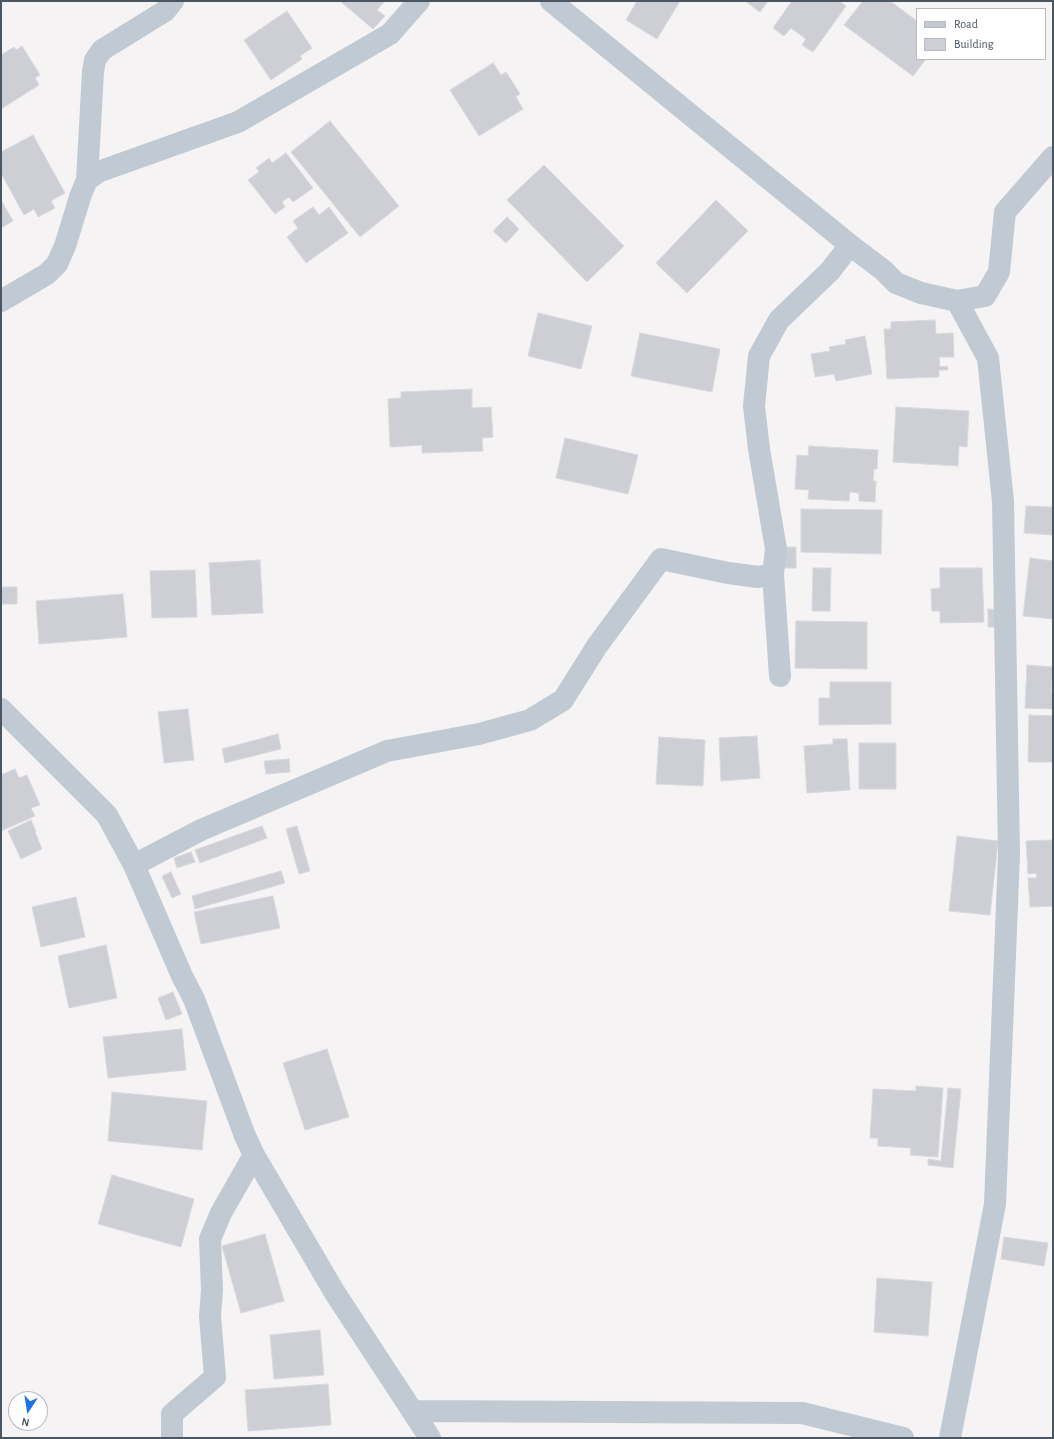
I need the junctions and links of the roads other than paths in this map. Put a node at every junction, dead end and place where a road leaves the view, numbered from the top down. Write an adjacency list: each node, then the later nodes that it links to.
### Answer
1 (173, 1): 5 (street)
2 (418, 1): 5 (street)
3 (551, 1): 6 (street)
4 (1053, 157): 8 (street)
5 (87, 180): 7 (street)
6 (850, 245): 8 (street); 9 (street)
7 (1, 301)
8 (957, 301): 18 (street)
9 (773, 574): 10 (street); 12 (street)
10 (780, 676)
11 (1, 709): 12 (street)
12 (134, 865): 13 (street)
13 (254, 1155): 14 (street); 15 (street)
14 (412, 1411): 16 (street); 17 (street)
15 (172, 1438)
16 (430, 1438)
17 (903, 1438)
18 (950, 1438)

